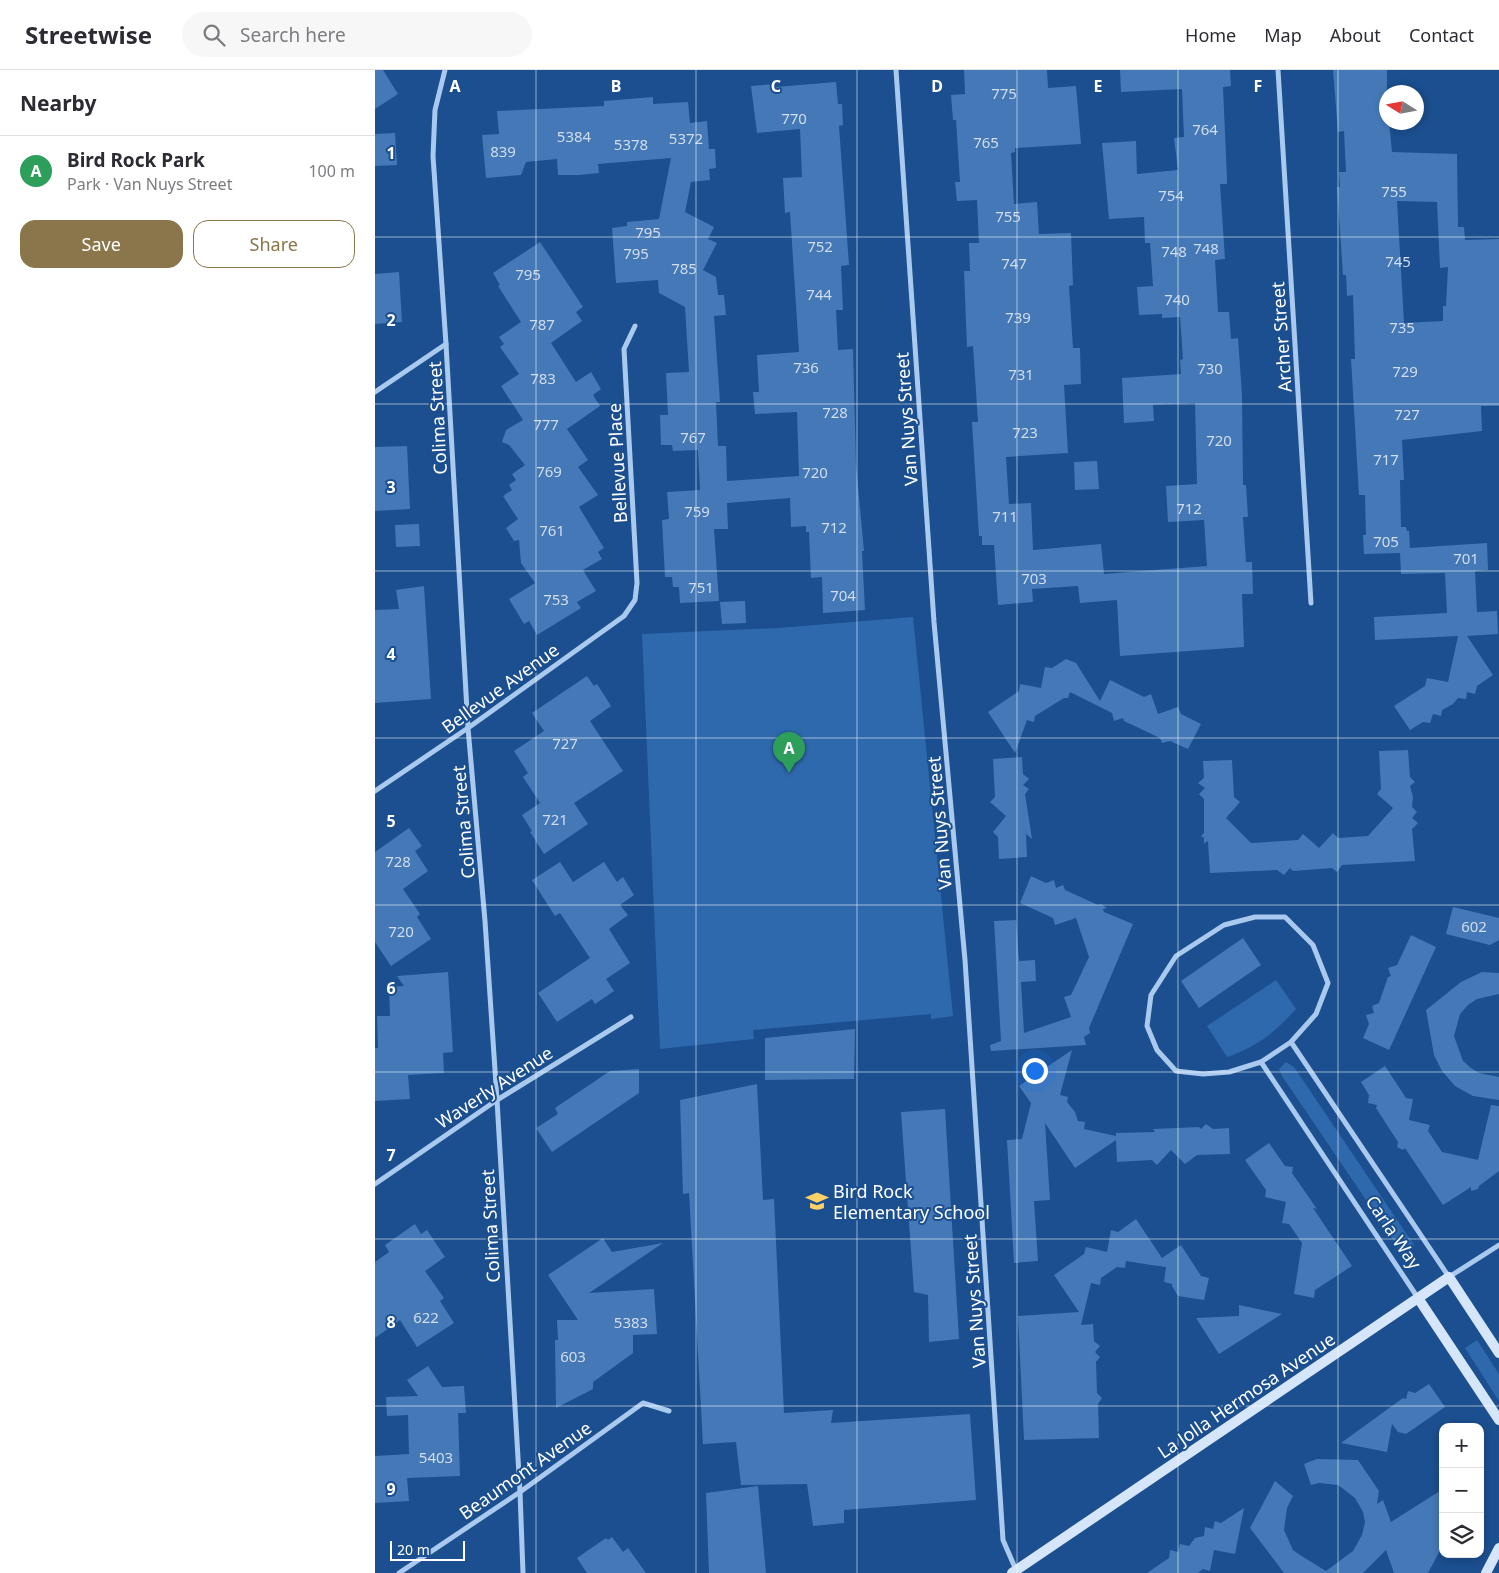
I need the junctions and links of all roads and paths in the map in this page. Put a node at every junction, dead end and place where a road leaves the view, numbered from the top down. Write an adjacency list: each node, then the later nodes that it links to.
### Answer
1 (445, 70): 5 (street, Colima Street)
2 (897, 70): 24 (street, Van Nuys Street)
3 (1278, 70): 8 (street, Archer Street)
4 (635, 326): 7 (street, Bellevue Place)
5 (446, 344): 6 (street); 9 (street, Colima Street)
6 (375, 392)
7 (635, 600): 9 (street, Bellevue Avenue)
8 (1311, 603)
9 (468, 728): 10 (street, Bellevue Avenue); 14 (street, Colima Street)
10 (375, 791)
11 (631, 1017): 14 (street, Waverly Avenue)
12 (1291, 1042): 13 (street); 13 (street); 17 (street, Carla Way)
13 (1261, 1062): 18 (street, Carla Way)
14 (497, 1100): 15 (street, Waverly Avenue); 22 (street, Colima Street)
15 (375, 1184)
16 (1499, 1245): 17 (street, La Jolla Hermosa Avenue)
17 (1449, 1277): 18 (street, La Jolla Hermosa Avenue); 19 (street, Carla Way)
18 (1418, 1298): 21 (street, Carla Way); 24 (street, La Jolla Hermosa Avenue)
19 (1499, 1353)
20 (669, 1411): 22 (street, Beaumont Avenue)
21 (1499, 1420)
22 (520, 1492): 25 (street, Beaumont Avenue); 26 (street, Colima Street)
23 (1499, 1548): 27 (street)
24 (1014, 1572)
25 (399, 1573)
26 (523, 1573)
27 (1486, 1573)

